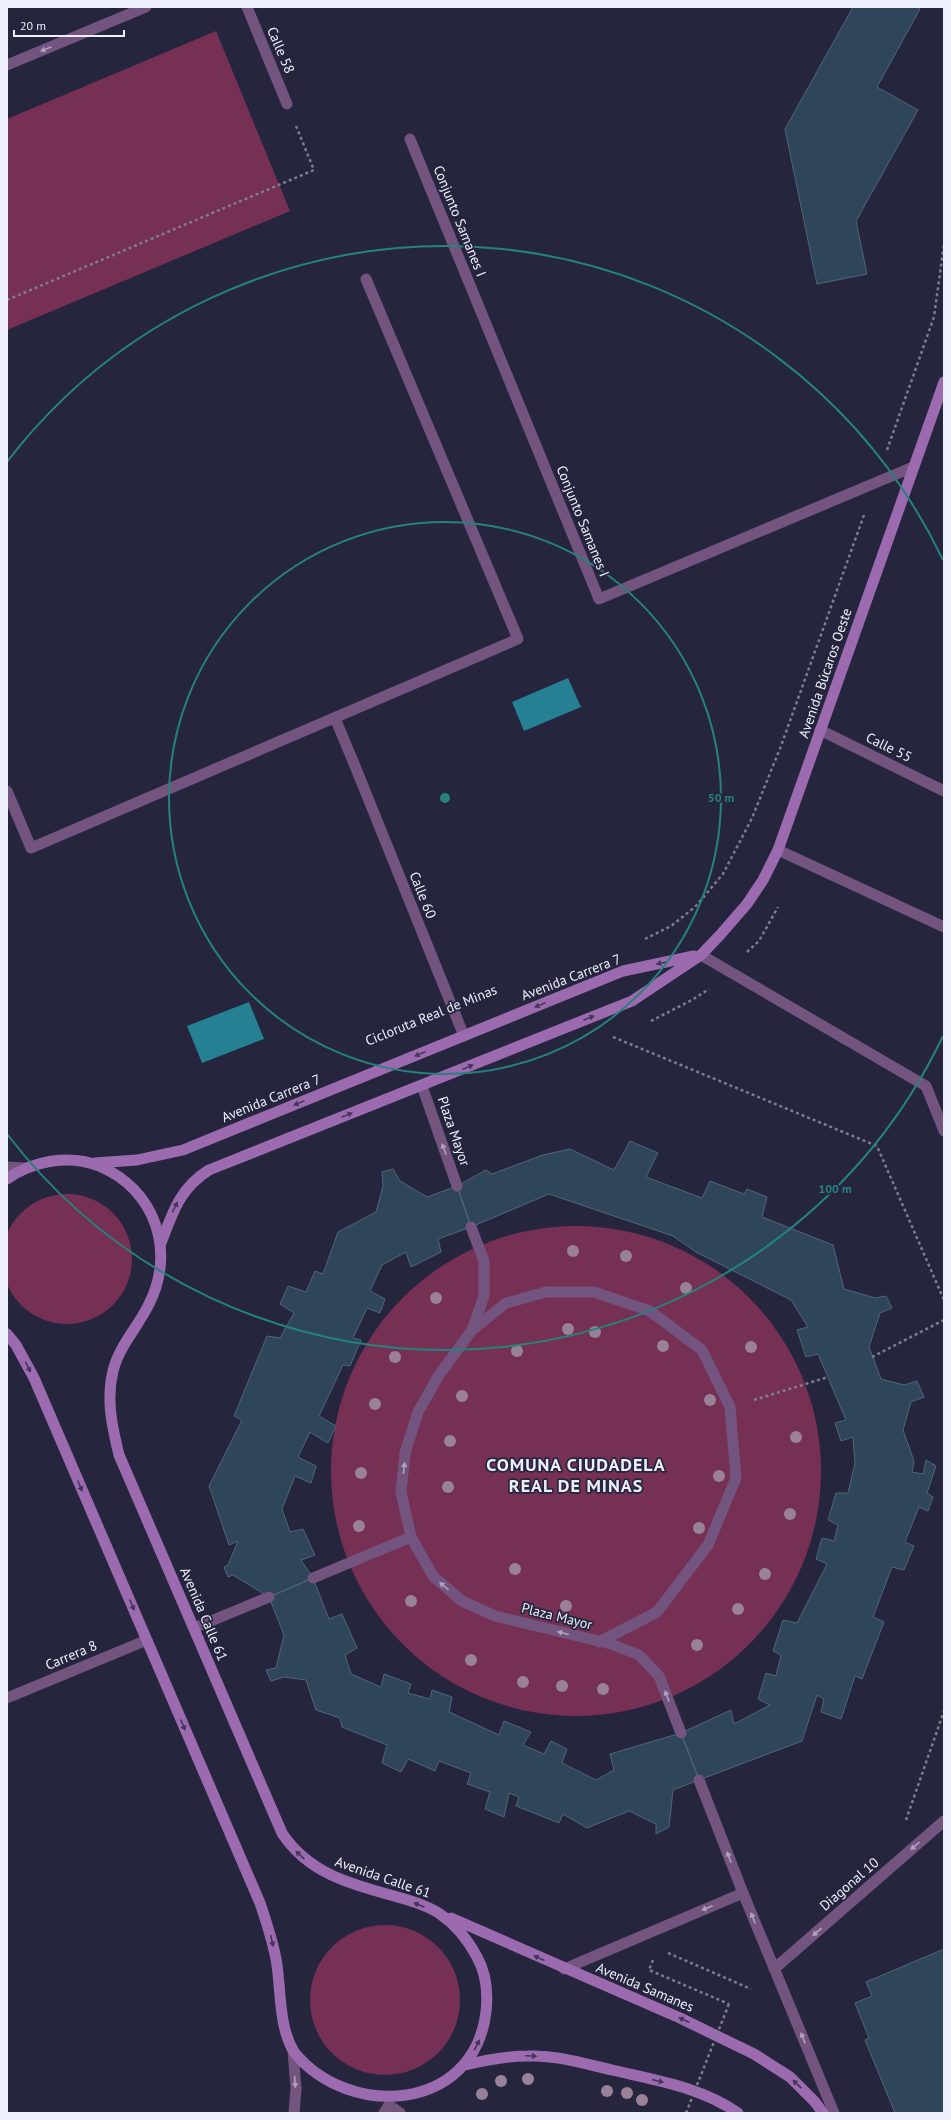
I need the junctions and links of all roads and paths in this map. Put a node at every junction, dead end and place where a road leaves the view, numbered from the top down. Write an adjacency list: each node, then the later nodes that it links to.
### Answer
1 (146, 7): 3 (street, one-way to 3)
2 (247, 7): 4 (street, Calle 58)
3 (7, 64)
4 (287, 104): 7 (path)
5 (410, 139): 9 (street, Conjunto Samanes I)
6 (366, 279): 10 (street)
7 (7, 300)
8 (944, 382): 9 (main road, Avenida Búcaros Oeste)
9 (913, 468): 11 (main road, Avenida Búcaros Oeste)
10 (335, 718): 14 (street); 19 (street, Calle 60)
11 (820, 730): 13 (street, Calle 55); 15 (main road, Avenida Búcaros Oeste)
12 (781, 746): 17 (path)
13 (944, 791)
14 (7, 792)
15 (778, 850): 16 (street); 18 (main road, Avenida Búcaros Oeste)
16 (944, 927)
17 (639, 941)
18 (700, 955): 19 (main road, Avenida Carrera 7, one-way to 19); 21 (main road, one-way to 18); 22 (street)
19 (464, 1036): 23 (main road, Avenida Carrera 7, one-way to 23)
20 (613, 1036): 30 (path)
21 (422, 1086): 27 (street, Plaza Mayor, one-way to 21); 29 (main road, one-way to 21)
22 (944, 1131)
23 (92, 1163): 25 (main road, Avenida Calle 61); 29 (main road, Avenida Calle 61)
24 (7, 1167): 25 (street)
25 (25, 1168): 26 (main road, Avenida Calle 61)
26 (7, 1180)
27 (457, 1186)
28 (471, 1227): 32 (street, Plaza Mayor)
29 (161, 1243): 40 (main road, Avenida Calle 61)
30 (944, 1300)
31 (944, 1320): 34 (path)
32 (472, 1330): 36 (street); 37 (street, Plaza Mayor, one-way to 32)
33 (7, 1334): 41 (main road, Avenida Calle 61, one-way to 41)
34 (872, 1357)
35 (828, 1377): 36 (path)
36 (730, 1407): 42 (street)
37 (411, 1537): 38 (street); 42 (street, Plaza Mayor, one-way to 37)
38 (313, 1578)
39 (269, 1597): 40 (street)
40 (194, 1628): 50 (main road, Avenida Calle 61, one-way to 40)
41 (147, 1640): 43 (street, Carrera 8); 56 (main road, Avenida Calle 61, one-way to 56)
42 (599, 1642): 45 (street, Plaza Mayor, one-way to 42)
43 (7, 1698)
44 (944, 1711): 48 (path)
45 (681, 1733)
46 (699, 1780): 49 (street, one-way to 46)
47 (944, 1821): 54 (street, Diagonal 10, one-way to 54)
48 (903, 1827)
49 (743, 1893): 53 (street, one-way to 53); 54 (street, one-way to 49)
50 (439, 1913): 53 (main road, Avenida Samanes, one-way to 50); 57 (main road, Avenida Calle 61, one-way to 50)
51 (665, 1952): 55 (path)
52 (655, 1956): 61 (path, bridge)
53 (564, 1969): 63 (main road, Avenida Samanes, one-way to 53)
54 (774, 1969): 64 (street, one-way to 54)
55 (751, 1989)
56 (293, 2050): 58 (main road, Avenida Calle 61); 59 (street, one-way to 59)
57 (465, 2065): 58 (main road, Avenida Calle 61); 62 (main road, one-way to 62)
58 (387, 2109): 60 (street)
59 (294, 2113)
60 (400, 2113)
61 (686, 2113)
62 (738, 2113)
63 (822, 2113)
64 (834, 2113)

